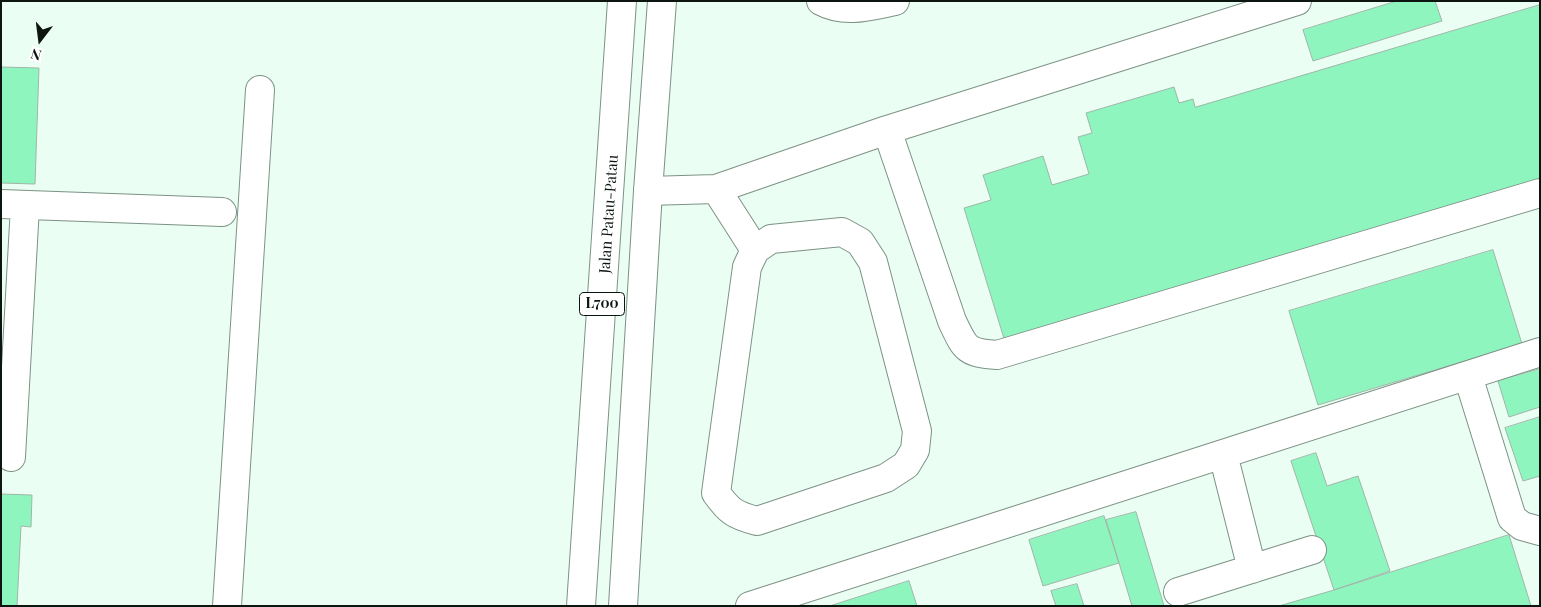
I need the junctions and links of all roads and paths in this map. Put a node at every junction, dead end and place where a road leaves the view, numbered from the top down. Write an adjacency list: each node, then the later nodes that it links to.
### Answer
1 (622, 1): 24 (main road, Jalan Patau-Patau / L700)
2 (662, 1): 9 (main road, L700)
3 (821, 1): 4 (main road)
4 (895, 1)
5 (1297, 1): 7 (main road)
6 (260, 90): 23 (main road)
7 (887, 130): 8 (main road); 10 (main road)
8 (716, 189): 9 (main road); 13 (main road)
9 (648, 191): 25 (main road, L700)
10 (1540, 193)
11 (13, 205): 12 (main road); 17 (main road)
12 (222, 212)
13 (755, 250): 13 (main road)
14 (1540, 352): 15 (main road)
15 (1468, 376): 16 (main road); 18 (main road)
16 (1223, 454): 20 (main road); 22 (main road)
17 (11, 457)
18 (1540, 531)
19 (1312, 550): 20 (main road)
20 (1252, 569): 21 (main road)
21 (1178, 592)
22 (807, 597): 26 (main road)
23 (227, 606)
24 (581, 606)
25 (622, 606)
26 (750, 606)

